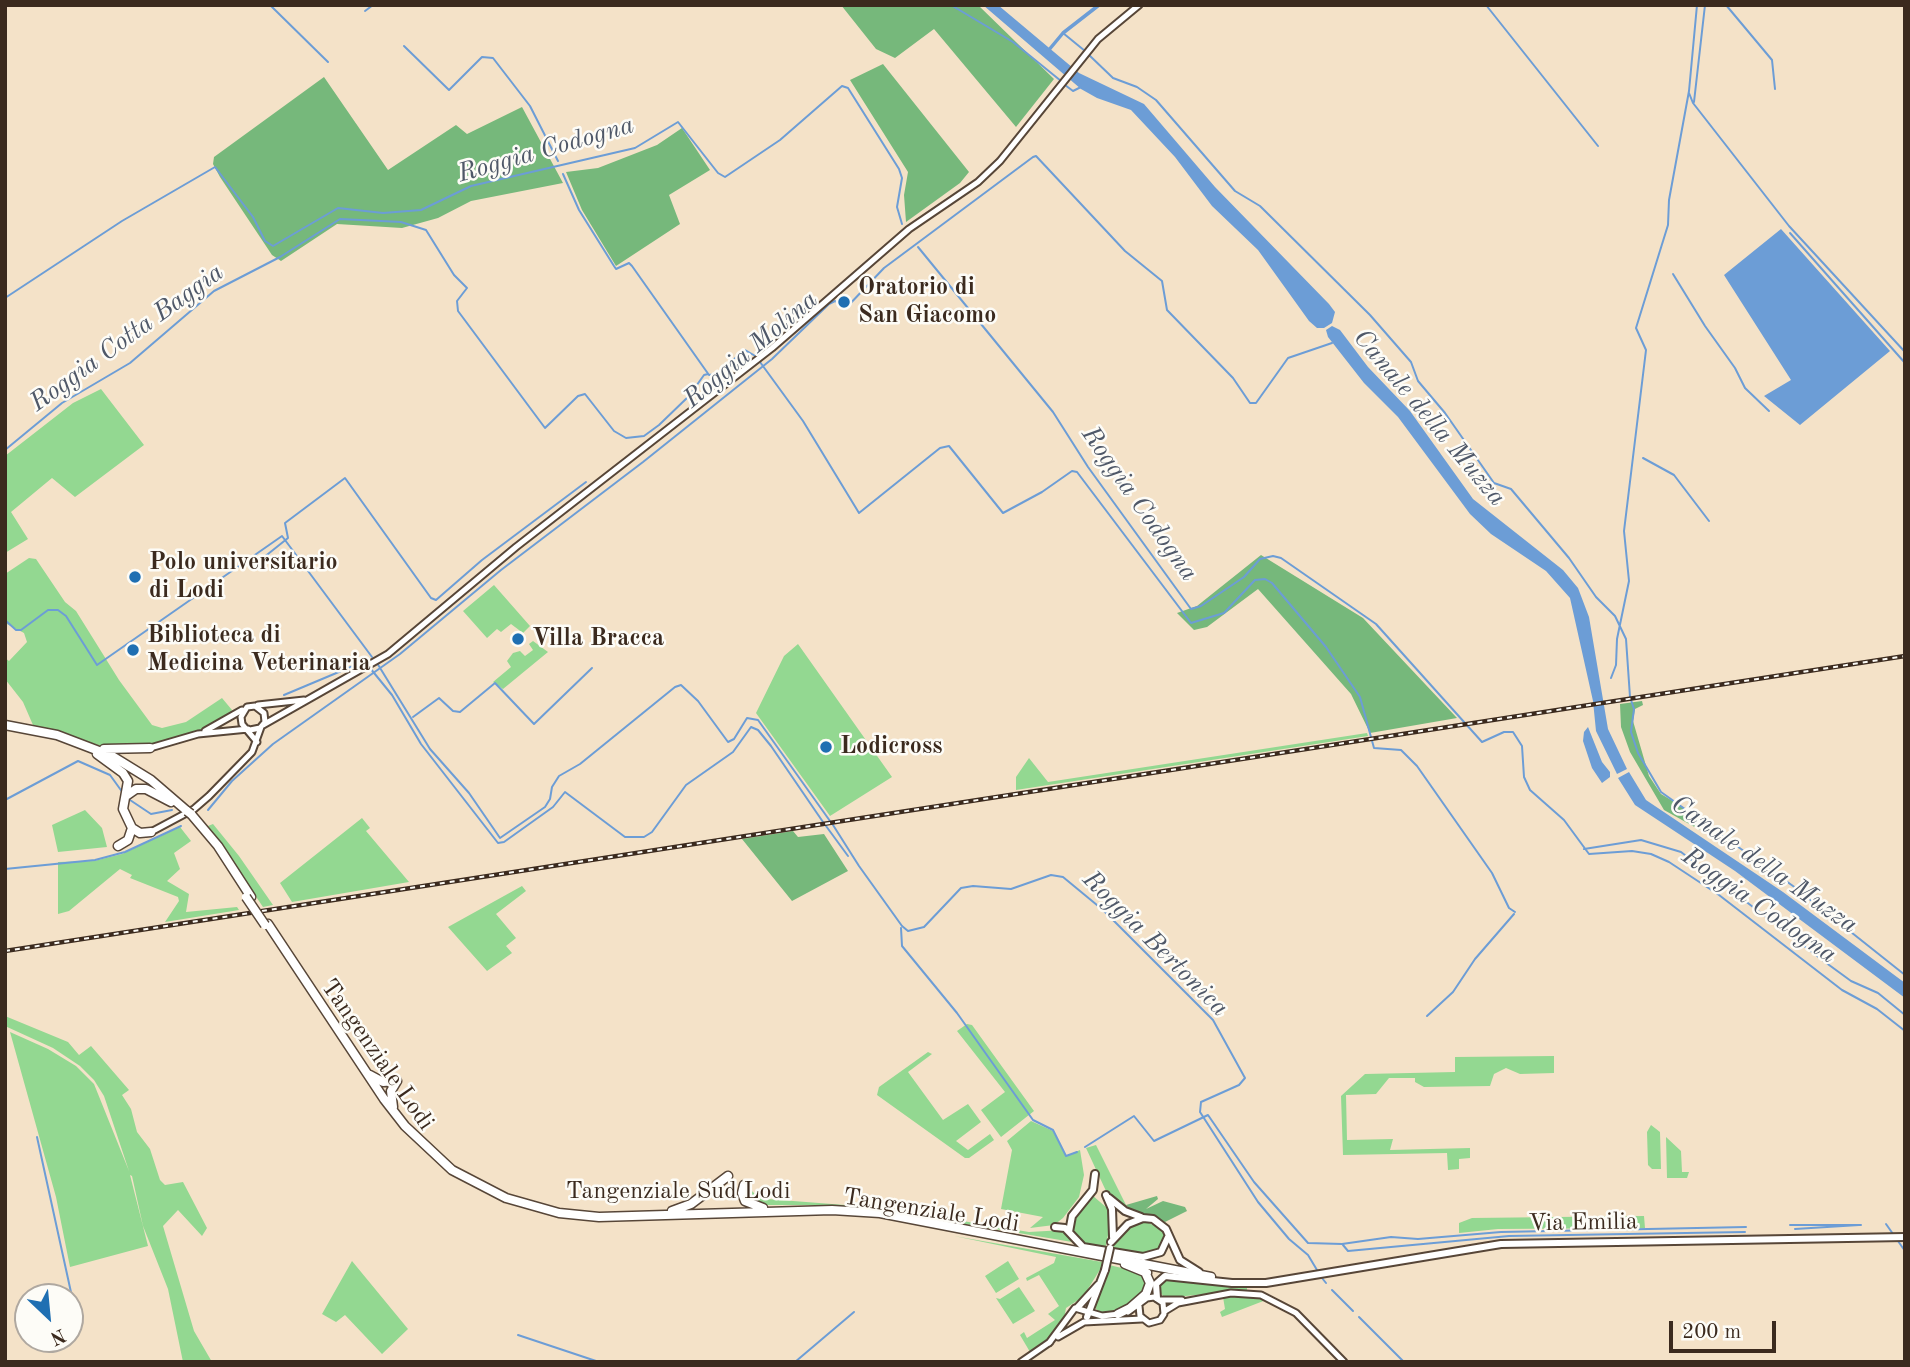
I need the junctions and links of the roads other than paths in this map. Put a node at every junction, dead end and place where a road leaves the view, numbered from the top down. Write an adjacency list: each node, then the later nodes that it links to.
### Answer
1 (1139, 5): 2 (main road)
2 (310, 699): 3 (main road); 5 (main road)
3 (255, 706): 4 (main road); 5 (main road)
4 (244, 709): 7 (main road); 8 (main road)
5 (262, 726): 7 (main road); 10 (main road)
6 (5, 728): 9 (highway); 12 (highway, Tangenziale Lodi)
7 (249, 729): 8 (main road); 10 (main road)
8 (198, 734): 11 (main road)
9 (72, 740): 11 (highway); 13 (highway)
10 (257, 743): 18 (main road)
11 (150, 748): 13 (highway)
12 (97, 754): 14 (highway); 15 (highway, Tangenziale Lodi)
13 (151, 780): 16 (highway)
14 (126, 796): 15 (highway); 17 (highway)
15 (171, 802): 16 (highway, Tangenziale Lodi)
16 (187, 814): 20 (highway, Tangenziale Lodi, bridge)
17 (132, 828): 18 (highway); 19 (highway)
18 (152, 832)
19 (118, 846)
20 (267, 925): 21 (highway, Tangenziale Sud Lodi); 38 (highway, Tangenziale Lodi)
21 (367, 1073): 22 (highway, Tangenziale Sud Lodi); 22 (highway)
22 (397, 1116): 29 (highway, Tangenziale Sud Lodi)
23 (1095, 1174): 26 (main road)
24 (728, 1176): 29 (highway)
25 (744, 1185): 28 (highway)
26 (1092, 1192): 27 (main road); 34 (main road)
27 (1105, 1193)
28 (832, 1210): 29 (highway, Tangenziale Sud Lodi); 33 (highway, Tangenziale Sud Lodi)
29 (617, 1217)
30 (1147, 1218): 32 (main road); 36 (main road); 36 (main road)
31 (1055, 1227): 34 (main road)
32 (1167, 1231): 37 (main road); 41 (main road)
33 (990, 1233): 37 (highway); 41 (highway, Tangenziale Sud Lodi)
34 (1069, 1234): 37 (main road)
35 (1898, 1237): 43 (main road, Via Emilia)
36 (1111, 1245): 39 (main road, bridge)
37 (1083, 1247)
38 (1125, 1264): 40 (highway); 42 (highway, Tangenziale Lodi)
39 (1105, 1272): 49 (main road); 49 (main road)
40 (1145, 1272): 44 (highway); 50 (highway)
41 (1211, 1277): 43 (main road, Tangenziale Sud Lodi)
42 (1199, 1278): 43 (main road, Tangenziale Lodi); 45 (main road)
43 (1266, 1283)
44 (1147, 1298): 45 (main road); 47 (main road)
45 (1159, 1299): 46 (main road); 48 (main road)
46 (1196, 1299): 48 (main road); 55 (main road)
47 (1139, 1306): 50 (main road); 52 (main road)
48 (1165, 1311): 52 (main road)
49 (1086, 1313): 50 (main road); 51 (main road); 51 (main road); 52 (main road); 53 (main road)
50 (1118, 1314)
51 (1071, 1317): 53 (main road)
52 (1142, 1319)
53 (1049, 1343): 54 (main road)
54 (1021, 1362)
55 (1344, 1362)

